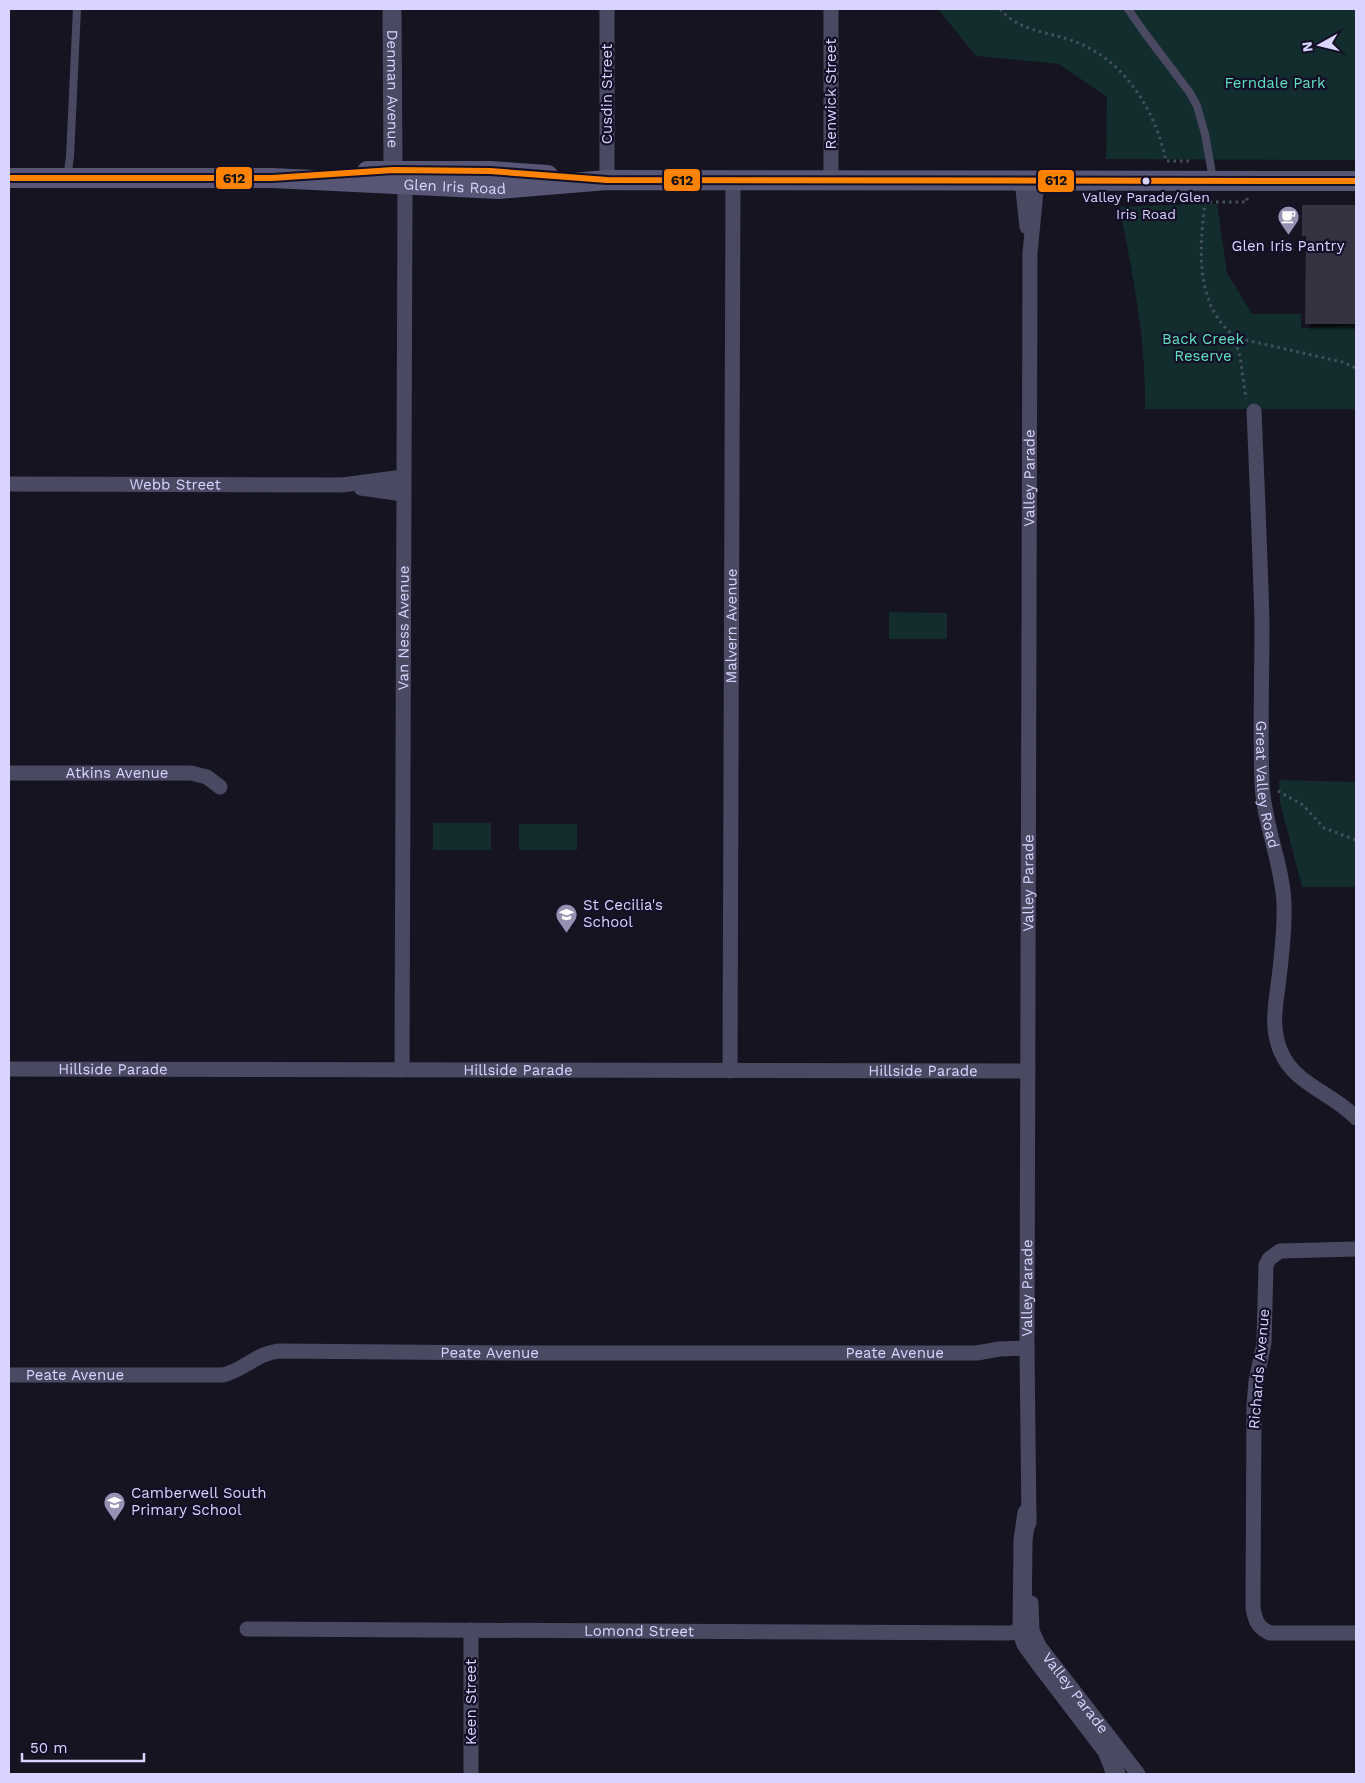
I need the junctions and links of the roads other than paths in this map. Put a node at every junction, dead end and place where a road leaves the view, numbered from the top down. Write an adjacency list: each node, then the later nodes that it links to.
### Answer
1 (77, 9): 8 (lane)
2 (392, 9): 6 (street, Denman Avenue)
3 (607, 9): 10 (street, Cusdin Street)
4 (831, 9): 12 (street, Renwick Street)
5 (1128, 9): 14 (lane)
6 (399, 177): 9 (main road, Glen Iris Road); 9 (main road, Glen Iris Road); 10 (main road, Glen Iris Road); 10 (main road, Glen Iris Road); 17 (street, Van Ness Avenue)
7 (9, 178): 8 (main road, Glen Iris Road)
8 (67, 178): 9 (main road, Glen Iris Road)
9 (272, 178)
10 (607, 180): 11 (main road, Glen Iris Road)
11 (733, 180): 12 (main road, Glen Iris Road); 25 (street, Malvern Avenue)
12 (831, 180): 13 (main road, Glen Iris Road)
13 (1030, 181): 14 (main road, Glen Iris Road); 26 (street, Valley Parade)
14 (1213, 181): 15 (main road, Glen Iris Road)
15 (1356, 182)
16 (1254, 411): 27 (street, Great Valley Road)
17 (404, 477): 19 (street, Webb Street); 20 (street, Van Ness Avenue)
18 (9, 484): 19 (street, Webb Street)
19 (342, 486): 20 (street, Webb Street)
20 (403, 494): 24 (street, Van Ness Avenue)
21 (9, 773): 22 (street, Atkins Avenue)
22 (220, 787)
23 (9, 1069): 24 (street, Hillside Parade)
24 (402, 1070): 25 (street, Hillside Parade)
25 (730, 1071): 26 (street, Hillside Parade)
26 (1028, 1071): 29 (street, Valley Parade)
27 (1356, 1118)
28 (1356, 1249): 35 (street, Richards Avenue)
29 (1027, 1354): 30 (street, Peate Avenue); 31 (street, Valley Parade)
30 (9, 1375)
31 (1027, 1513): 34 (street, Valley Parade)
32 (247, 1629): 33 (street, Lomond Street)
33 (470, 1630): 34 (street, Lomond Street); 36 (street, Keen Street)
34 (1027, 1632): 37 (street, Valley Parade); 38 (street, Valley Parade)
35 (1356, 1634)
36 (471, 1774)
37 (1116, 1774)
38 (1136, 1774)

